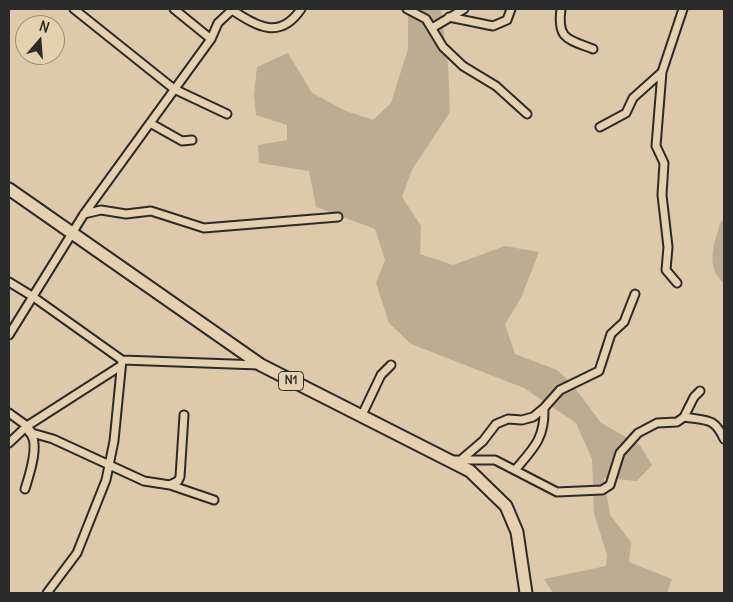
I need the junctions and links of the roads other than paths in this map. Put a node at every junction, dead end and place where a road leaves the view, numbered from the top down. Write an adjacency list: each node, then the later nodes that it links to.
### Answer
1 (74, 9): 15 (street)
2 (174, 9): 12 (street)
3 (232, 9): 4 (street); 12 (street)
4 (301, 9)
5 (408, 9): 11 (street)
6 (464, 9): 10 (street)
7 (511, 9): 10 (street)
8 (561, 9): 13 (street)
9 (684, 9): 14 (street)
10 (449, 17): 11 (street)
11 (432, 28): 17 (street)
12 (211, 39): 15 (street)
13 (593, 49)
14 (662, 72): 19 (street); 26 (street)
15 (174, 89): 16 (street); 18 (street)
16 (226, 114)
17 (527, 114)
18 (150, 123): 20 (street); 22 (street)
19 (600, 127)
20 (192, 140)
21 (9, 189): 24 (highway, N1)
22 (84, 214): 23 (street); 24 (street)
23 (338, 217)
24 (71, 234): 28 (street); 31 (highway, N1)
25 (9, 282): 28 (street)
26 (676, 283)
27 (635, 294): 34 (street)
28 (32, 296): 29 (street); 30 (street)
29 (9, 335)
30 (120, 364): 31 (street); 39 (street); 44 (street)
31 (261, 365): 38 (highway, N1)
32 (391, 365): 38 (street)
33 (700, 391): 37 (street)
34 (544, 408): 43 (street); 45 (street)
35 (9, 413): 39 (street)
36 (184, 415): 46 (street)
37 (684, 417): 41 (street); 45 (street)
38 (361, 418): 43 (highway, N1)
39 (24, 428): 40 (street); 42 (street)
40 (32, 433): 44 (street); 47 (street)
41 (724, 439)
42 (9, 443)
43 (457, 460): 45 (street); 50 (highway, N1)
44 (109, 464): 46 (street); 49 (street)
45 (516, 470)
46 (170, 485): 48 (street)
47 (25, 489)
48 (214, 500)
49 (47, 593)
50 (526, 593)

